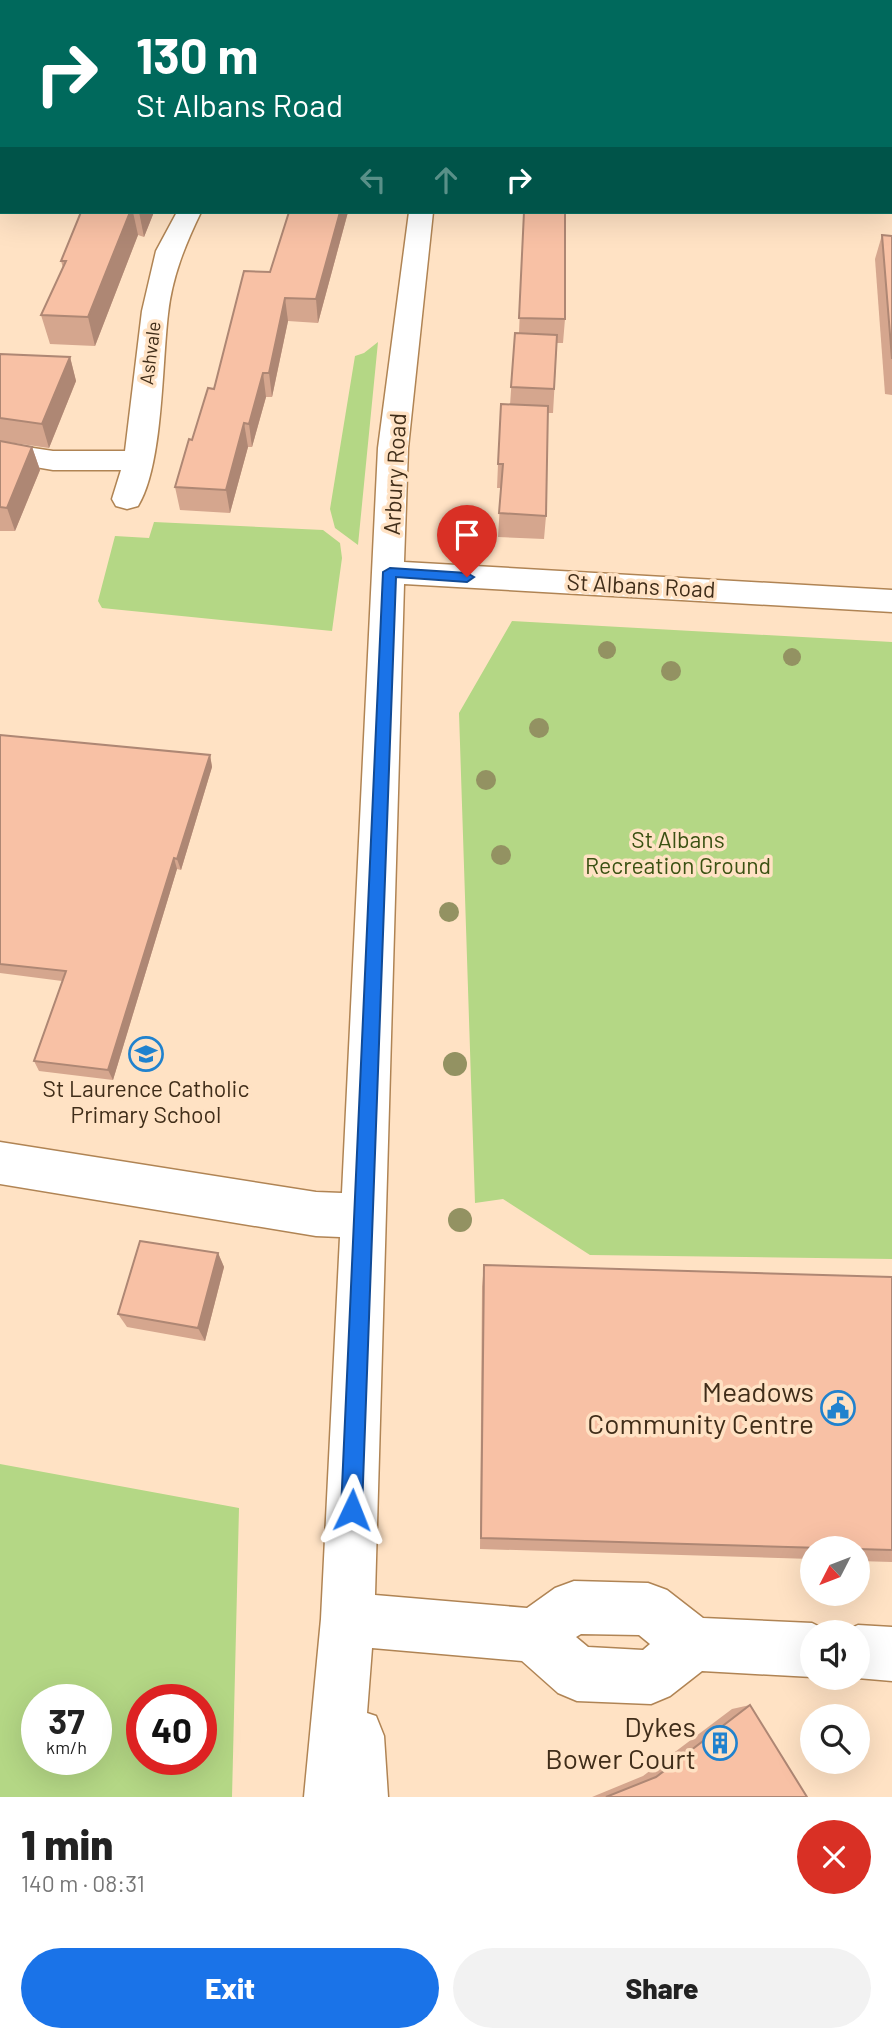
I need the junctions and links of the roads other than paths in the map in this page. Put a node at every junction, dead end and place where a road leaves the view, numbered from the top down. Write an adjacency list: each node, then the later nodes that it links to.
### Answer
1 (188, 214): 4 (street, Ashvale)
2 (421, 214): 6 (street, Arbury Road)
3 (0, 452): 4 (street)
4 (139, 460): 5 (street, Ashvale)
5 (127, 499)
6 (390, 572): 7 (street, St Albans Road); 9 (street, Arbury Road)
7 (892, 601)
8 (0, 1163): 9 (street)
9 (362, 1216): 10 (street, Arbury Road)
10 (348, 1619): 11 (street); 14 (street, Arbury Road); 15 (street, Arbury Road)
11 (800, 1649)
12 (870, 1653): 13 (street)
13 (892, 1654)
14 (332, 1797)
15 (360, 1797)

